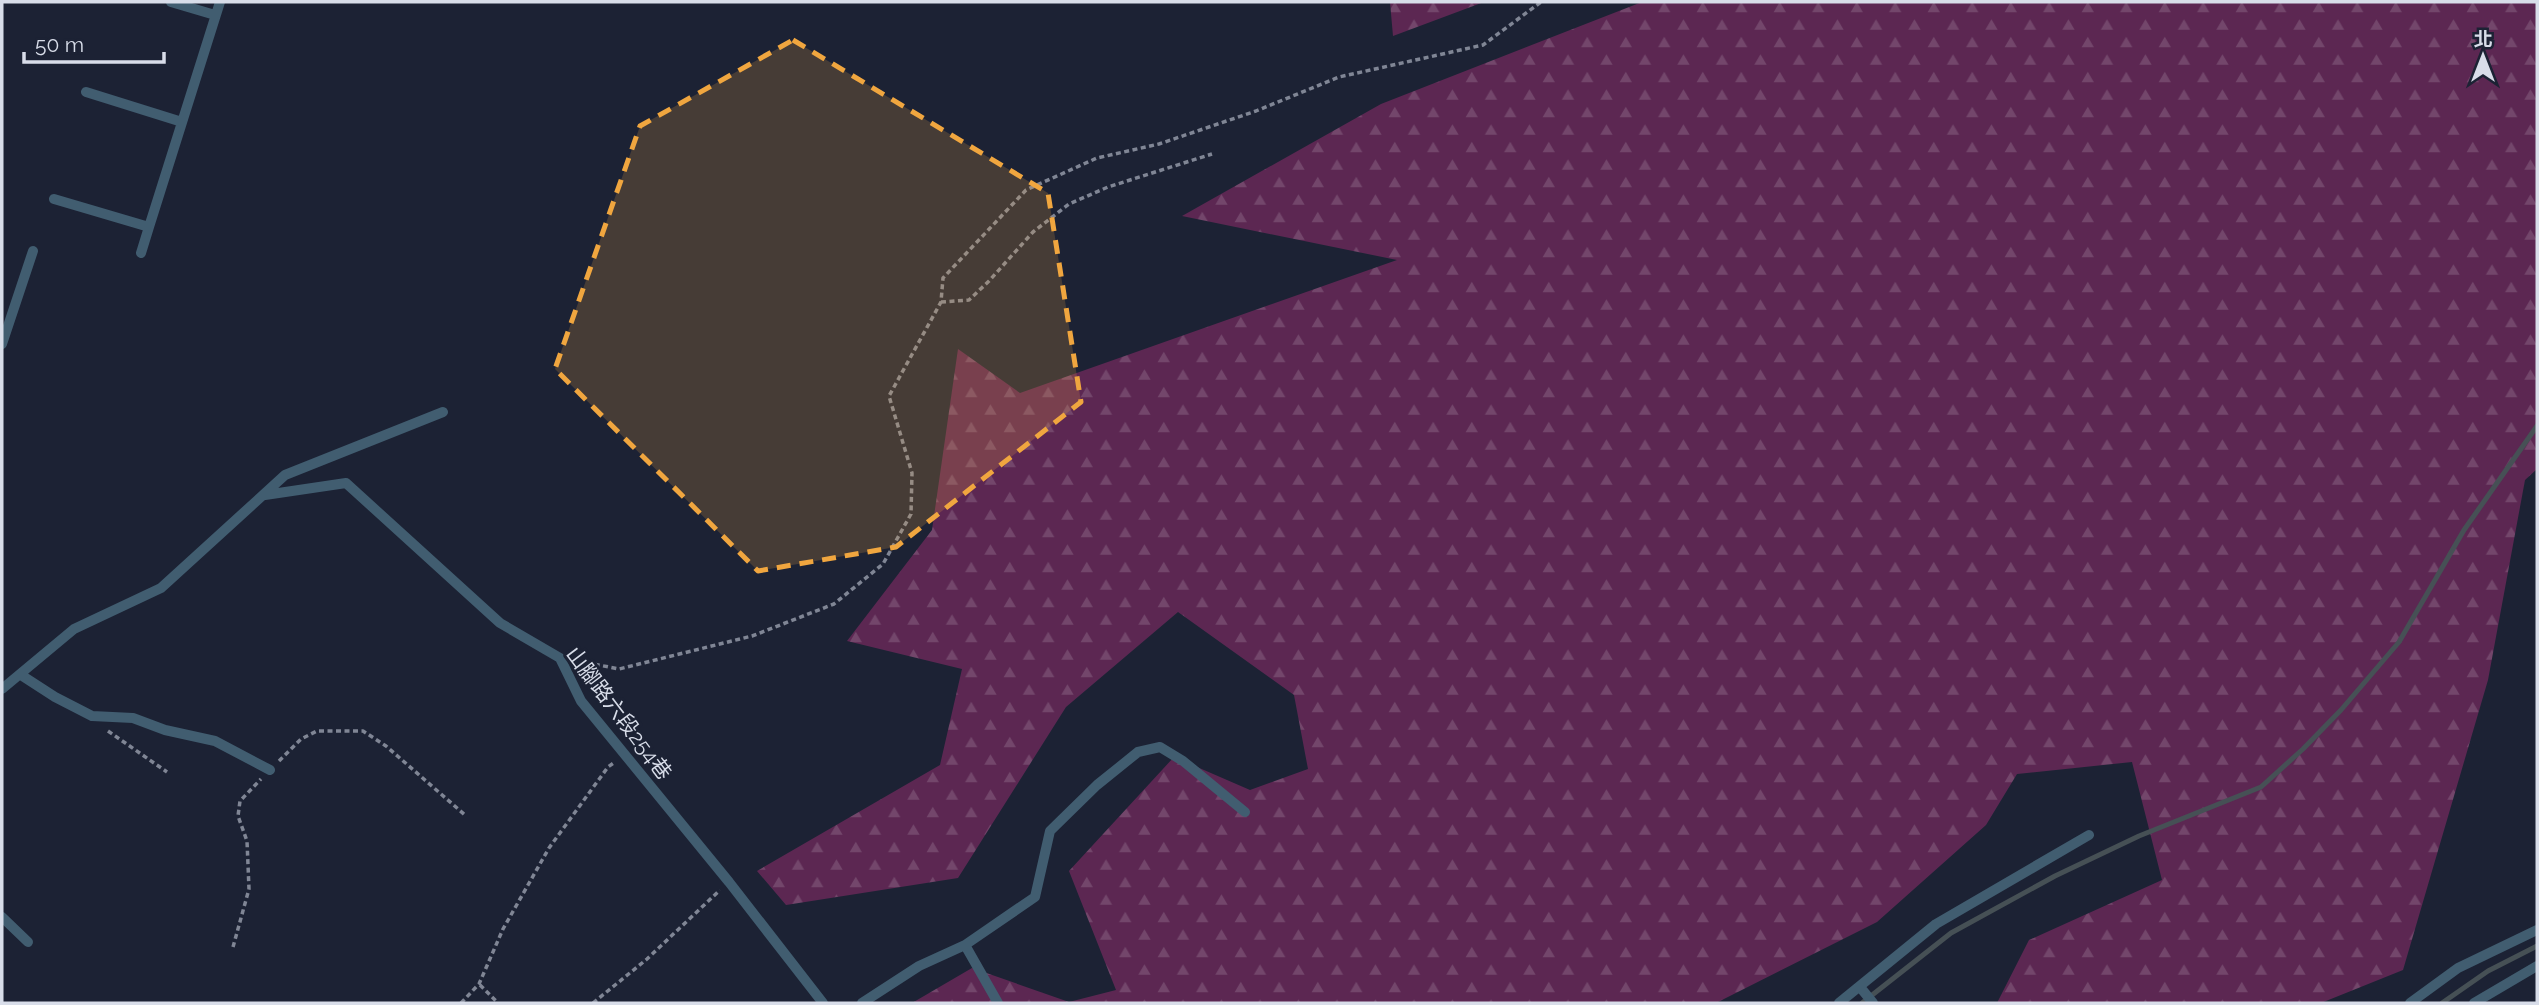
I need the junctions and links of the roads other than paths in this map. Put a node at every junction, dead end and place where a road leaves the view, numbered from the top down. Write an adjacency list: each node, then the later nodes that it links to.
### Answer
1 (171, 2): 3 (lane)
2 (220, 2): 3 (lane)
3 (215, 15): 5 (lane)
4 (86, 92): 5 (lane)
5 (182, 122): 7 (lane)
6 (54, 199): 7 (lane)
7 (149, 228): 9 (lane)
8 (33, 251): 10 (lane)
9 (141, 253)
10 (2, 344)
11 (443, 412): 12 (lane)
12 (265, 495): 13 (lane); 24 (lane, 山腳路六段254巷)
13 (21, 675): 14 (lane); 15 (lane)
14 (2, 689)
15 (270, 770)
16 (1245, 812): 21 (lane)
17 (2089, 835): 23 (lane)
18 (2, 918): 20 (lane)
19 (2537, 930): 29 (lane)
20 (28, 942)
21 (965, 945): 25 (lane); 26 (lane)
22 (2537, 966): 30 (lane)
23 (1860, 987): 27 (lane); 28 (lane)
24 (823, 1003)
25 (862, 1003)
26 (998, 1003)
27 (1839, 1003)
28 (1873, 1003)
29 (2410, 1003)
30 (2474, 1003)

